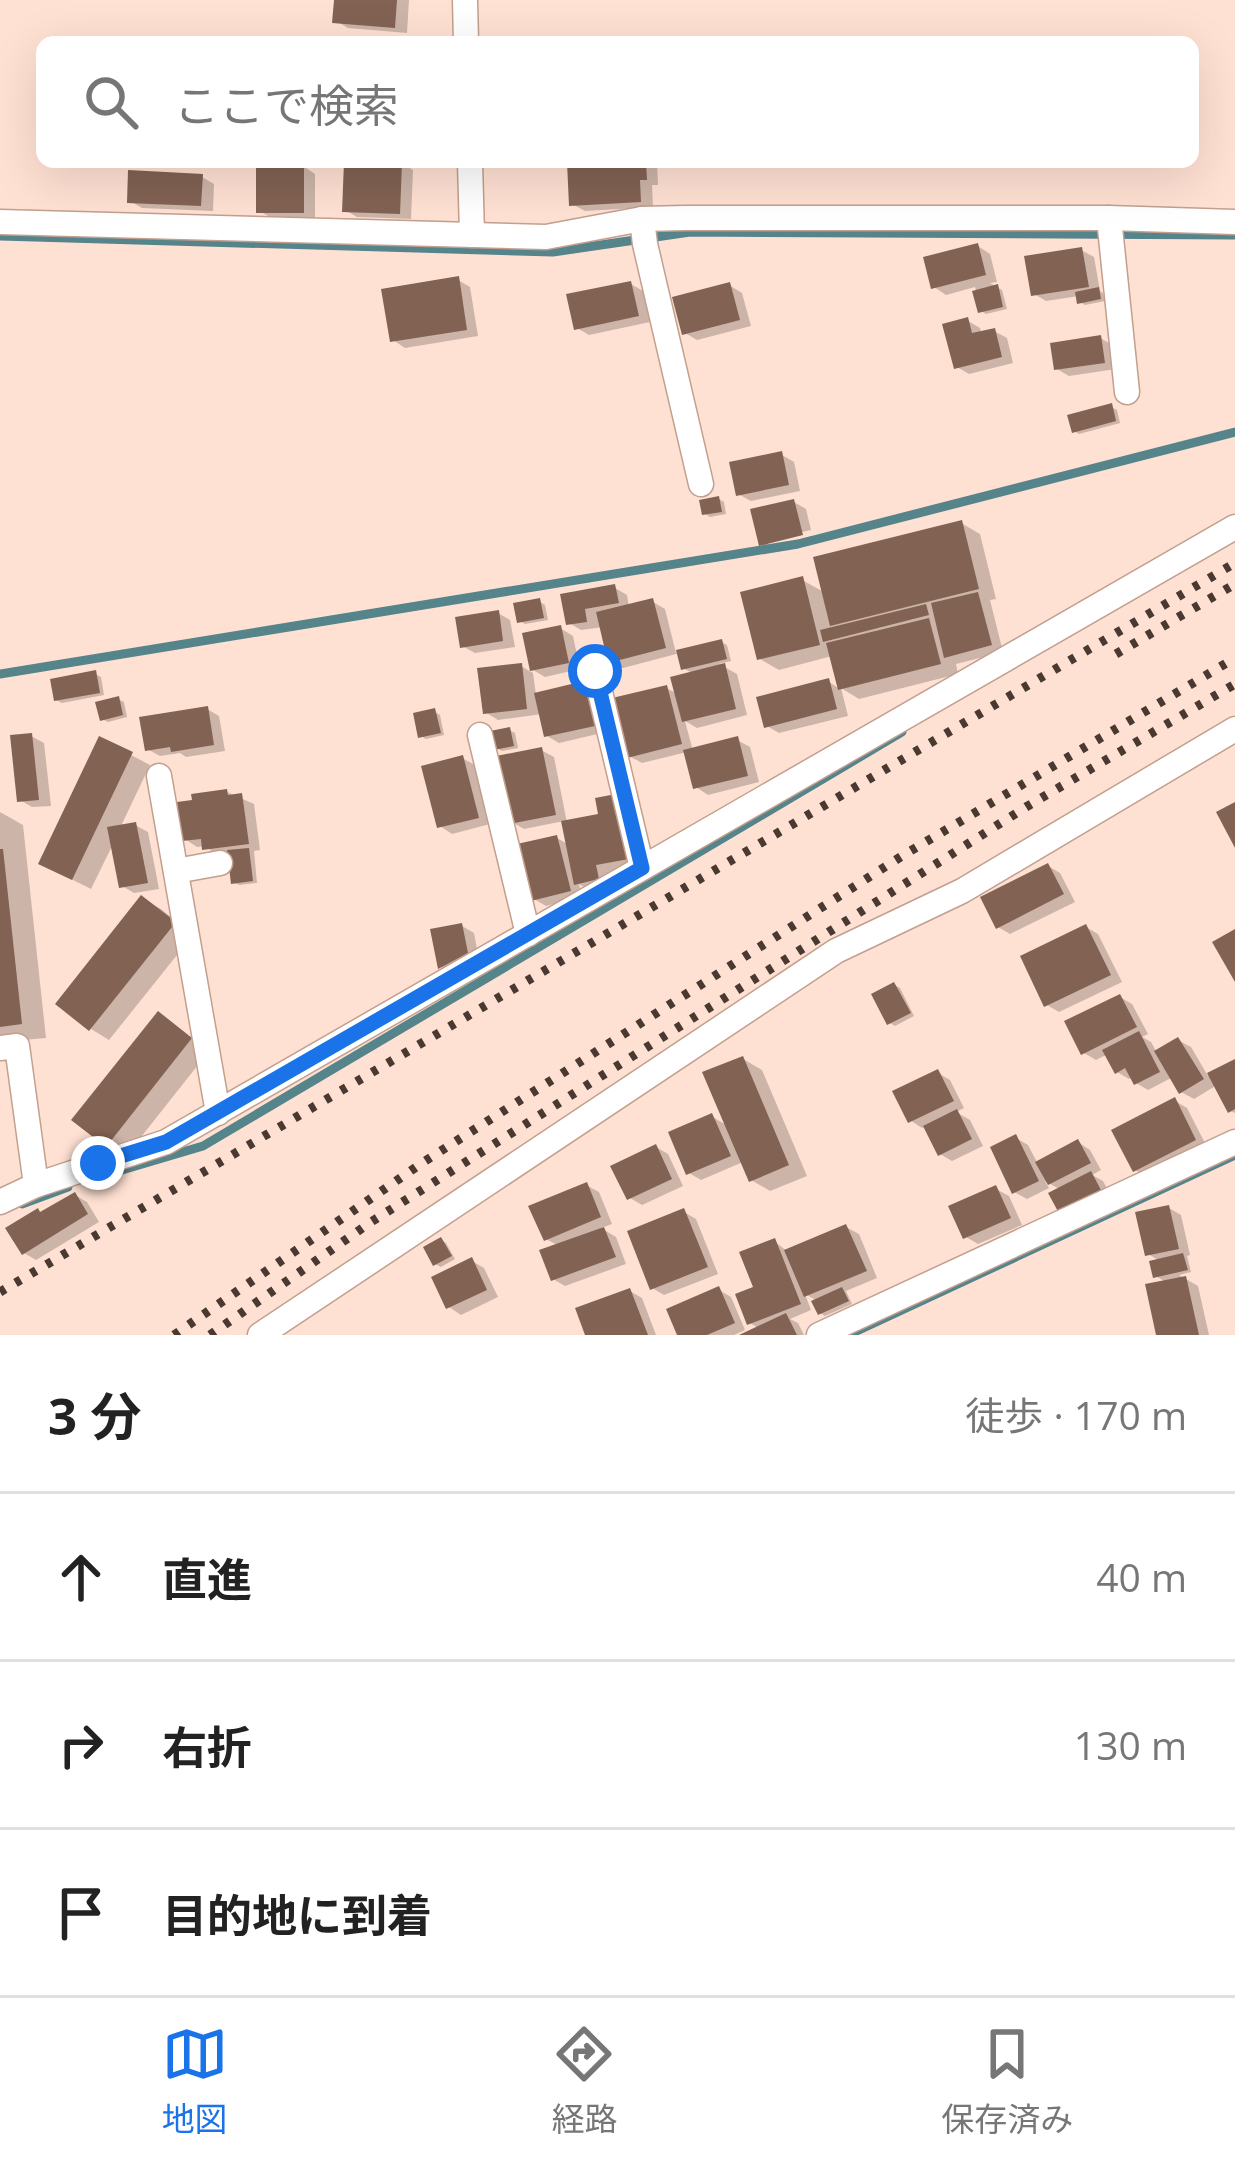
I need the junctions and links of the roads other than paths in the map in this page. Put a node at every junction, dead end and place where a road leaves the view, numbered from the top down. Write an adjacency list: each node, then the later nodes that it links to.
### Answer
1 (465, 0): 2 (street)
2 (466, 36)
3 (470, 168): 8 (street)
4 (0, 222): 8 (street)
5 (1235, 222): 6 (street)
6 (1110, 230): 7 (street); 9 (street)
7 (643, 231): 8 (street); 10 (street)
8 (472, 235)
9 (1127, 392)
10 (701, 484)
11 (1235, 527): 17 (street)
12 (595, 671): 17 (street)
13 (1235, 729): 25 (street)
14 (480, 735): 19 (street)
15 (159, 776): 18 (street)
16 (220, 863): 18 (street)
17 (642, 868): 19 (street)
18 (176, 871): 21 (street)
19 (528, 934): 21 (street)
20 (0, 1048): 23 (street)
21 (218, 1112): 23 (street)
22 (1235, 1142): 26 (street)
23 (36, 1185): 24 (street)
24 (0, 1202)
25 (260, 1335)
26 (819, 1335)

